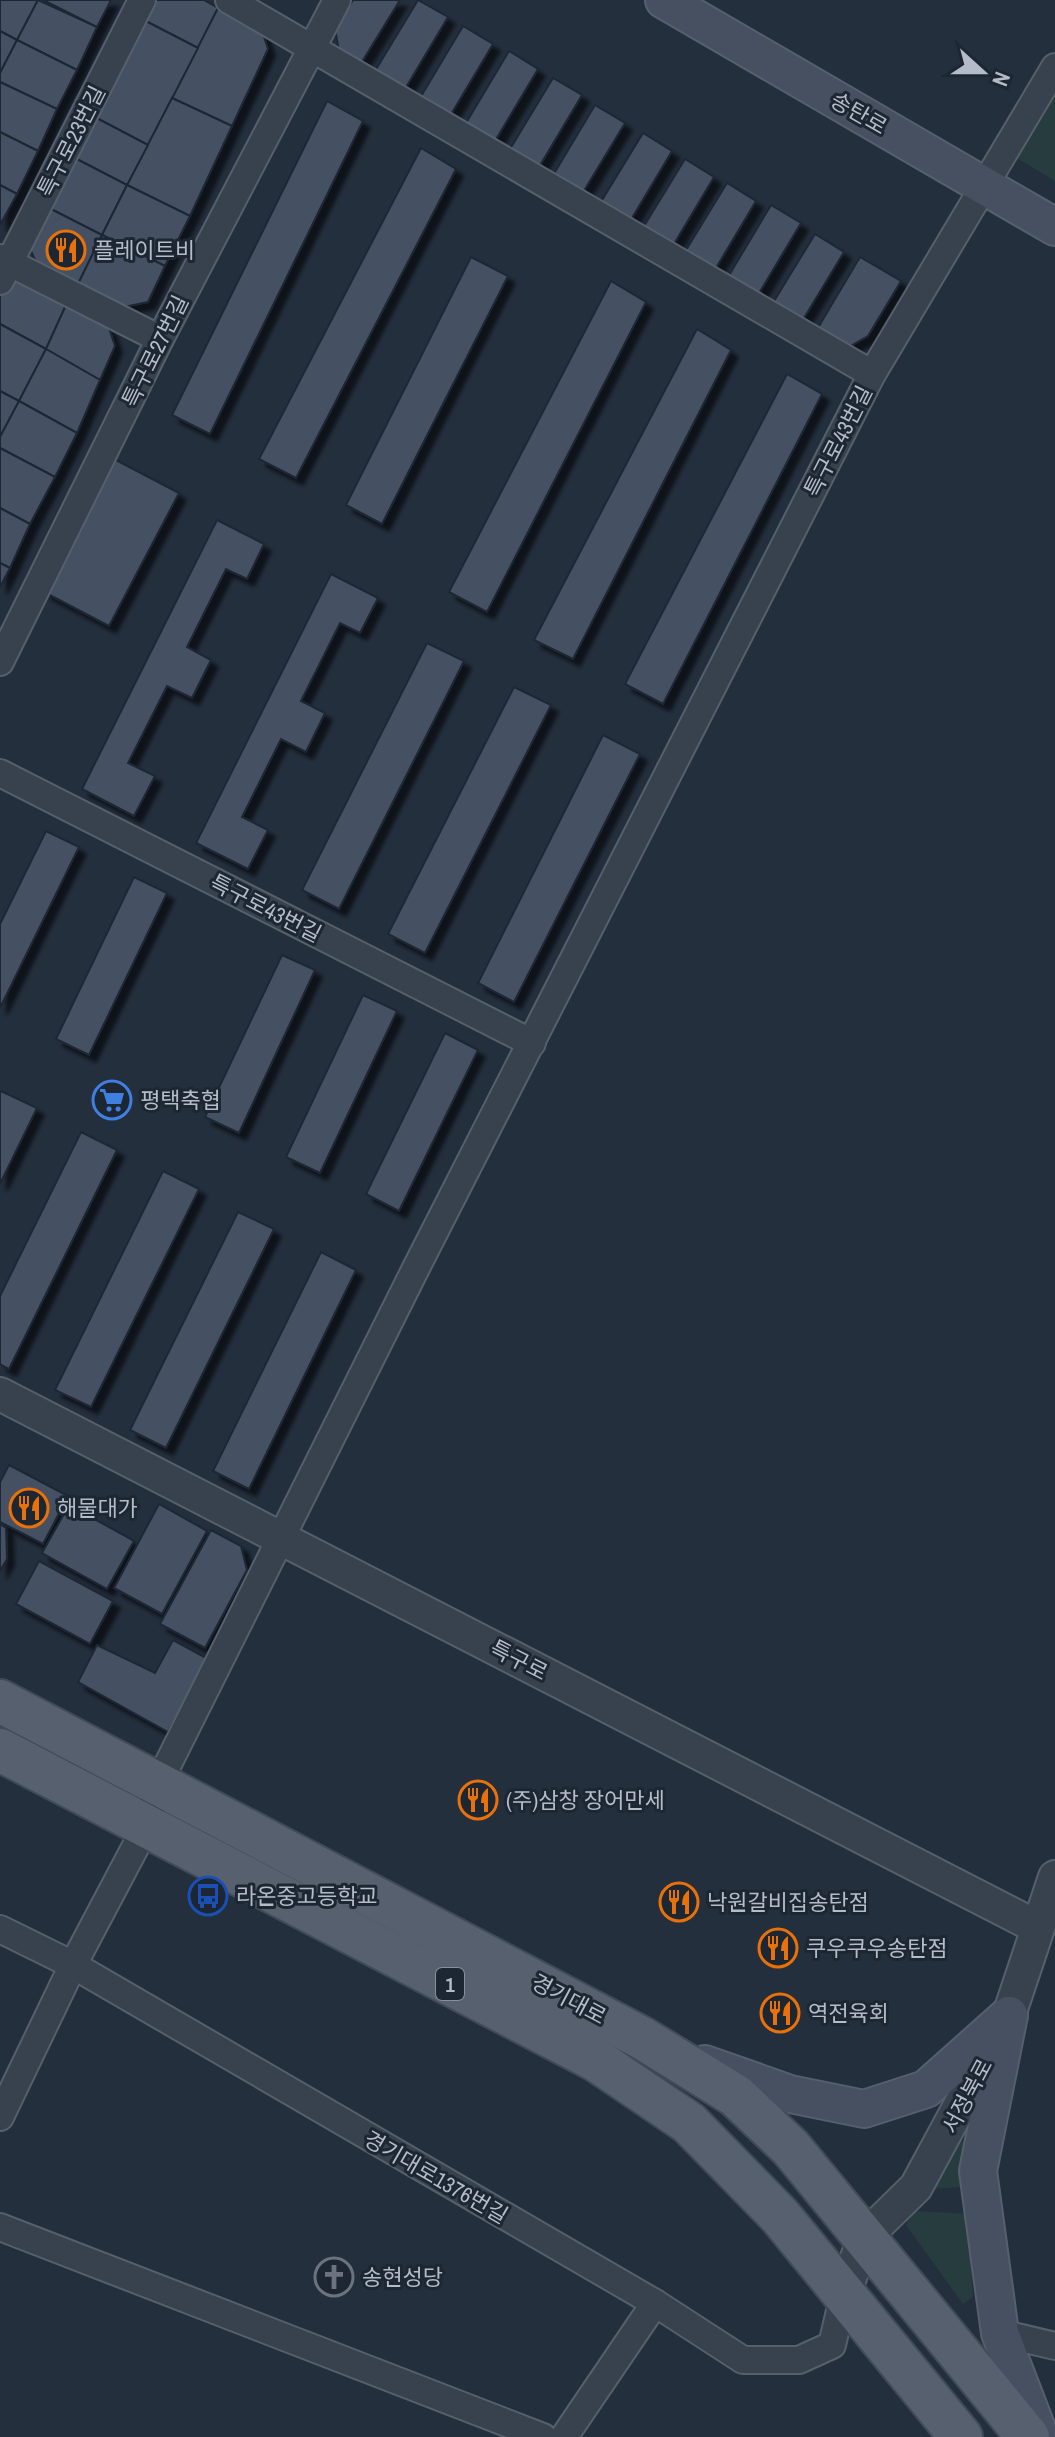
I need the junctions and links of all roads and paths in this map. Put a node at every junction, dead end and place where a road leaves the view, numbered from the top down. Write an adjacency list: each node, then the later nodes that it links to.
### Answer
1 (142, 0): 9 (street, 특구로23번길)
2 (229, 0): 5 (street, 특구로43번길)
3 (337, 0): 5 (street, 특구로27번길)
4 (664, 0): 7 (main road, 송탄로)
5 (311, 48): 10 (street, 특구로27번길); 11 (street, 특구로43번길)
6 (1055, 67): 7 (street)
7 (982, 185): 8 (main road, 송탄로); 11 (street)
8 (1055, 227)
9 (3, 268): 10 (street)
10 (160, 339): 12 (street, 특구로27번길)
11 (872, 374): 14 (street, 특구로43번길)
12 (0, 662)
13 (0, 773): 14 (street, 특구로43번길)
14 (532, 1043): 16 (street, 특구로43번길)
15 (0, 1394): 16 (street, 특구로)
16 (282, 1537): 19 (street, 특구로43번길); 22 (street, 특구로)
17 (0, 1701): 19 (main road, 경기대로 / 1)
18 (0, 1750): 20 (main road, 경기대로 / 1)
19 (159, 1782): 20 (street, 특구로43번길); 26 (main road, 경기대로 / 1)
20 (147, 1825): 24 (street, 특구로43번길); 30 (main road, 경기대로 / 1)
21 (1055, 1877): 22 (street, 서정북로)
22 (1037, 1927): 25 (street, 서정북로)
23 (0, 1929): 24 (street, 경기대로1376번길)
24 (73, 1965): 27 (street, 특구로43번길); 31 (street, 경기대로1376번길)
25 (1009, 2015): 26 (main road); 29 (street, 서정북로); 32 (main road)
26 (681, 2061): 29 (main road, 경기대로 / 1)
27 (0, 2117)
28 (0, 2227): 35 (street)
29 (864, 2238): 30 (street, 서정북로); 34 (main road, 경기대로 / 1)
30 (844, 2294): 31 (street, 경기대로1376번길); 37 (main road, 경기대로 / 1)
31 (655, 2303): 36 (street)
32 (1000, 2333): 33 (street); 34 (main road)
33 (1055, 2346)
34 (1022, 2434)
35 (543, 2437)
36 (564, 2437)
37 (961, 2437)

